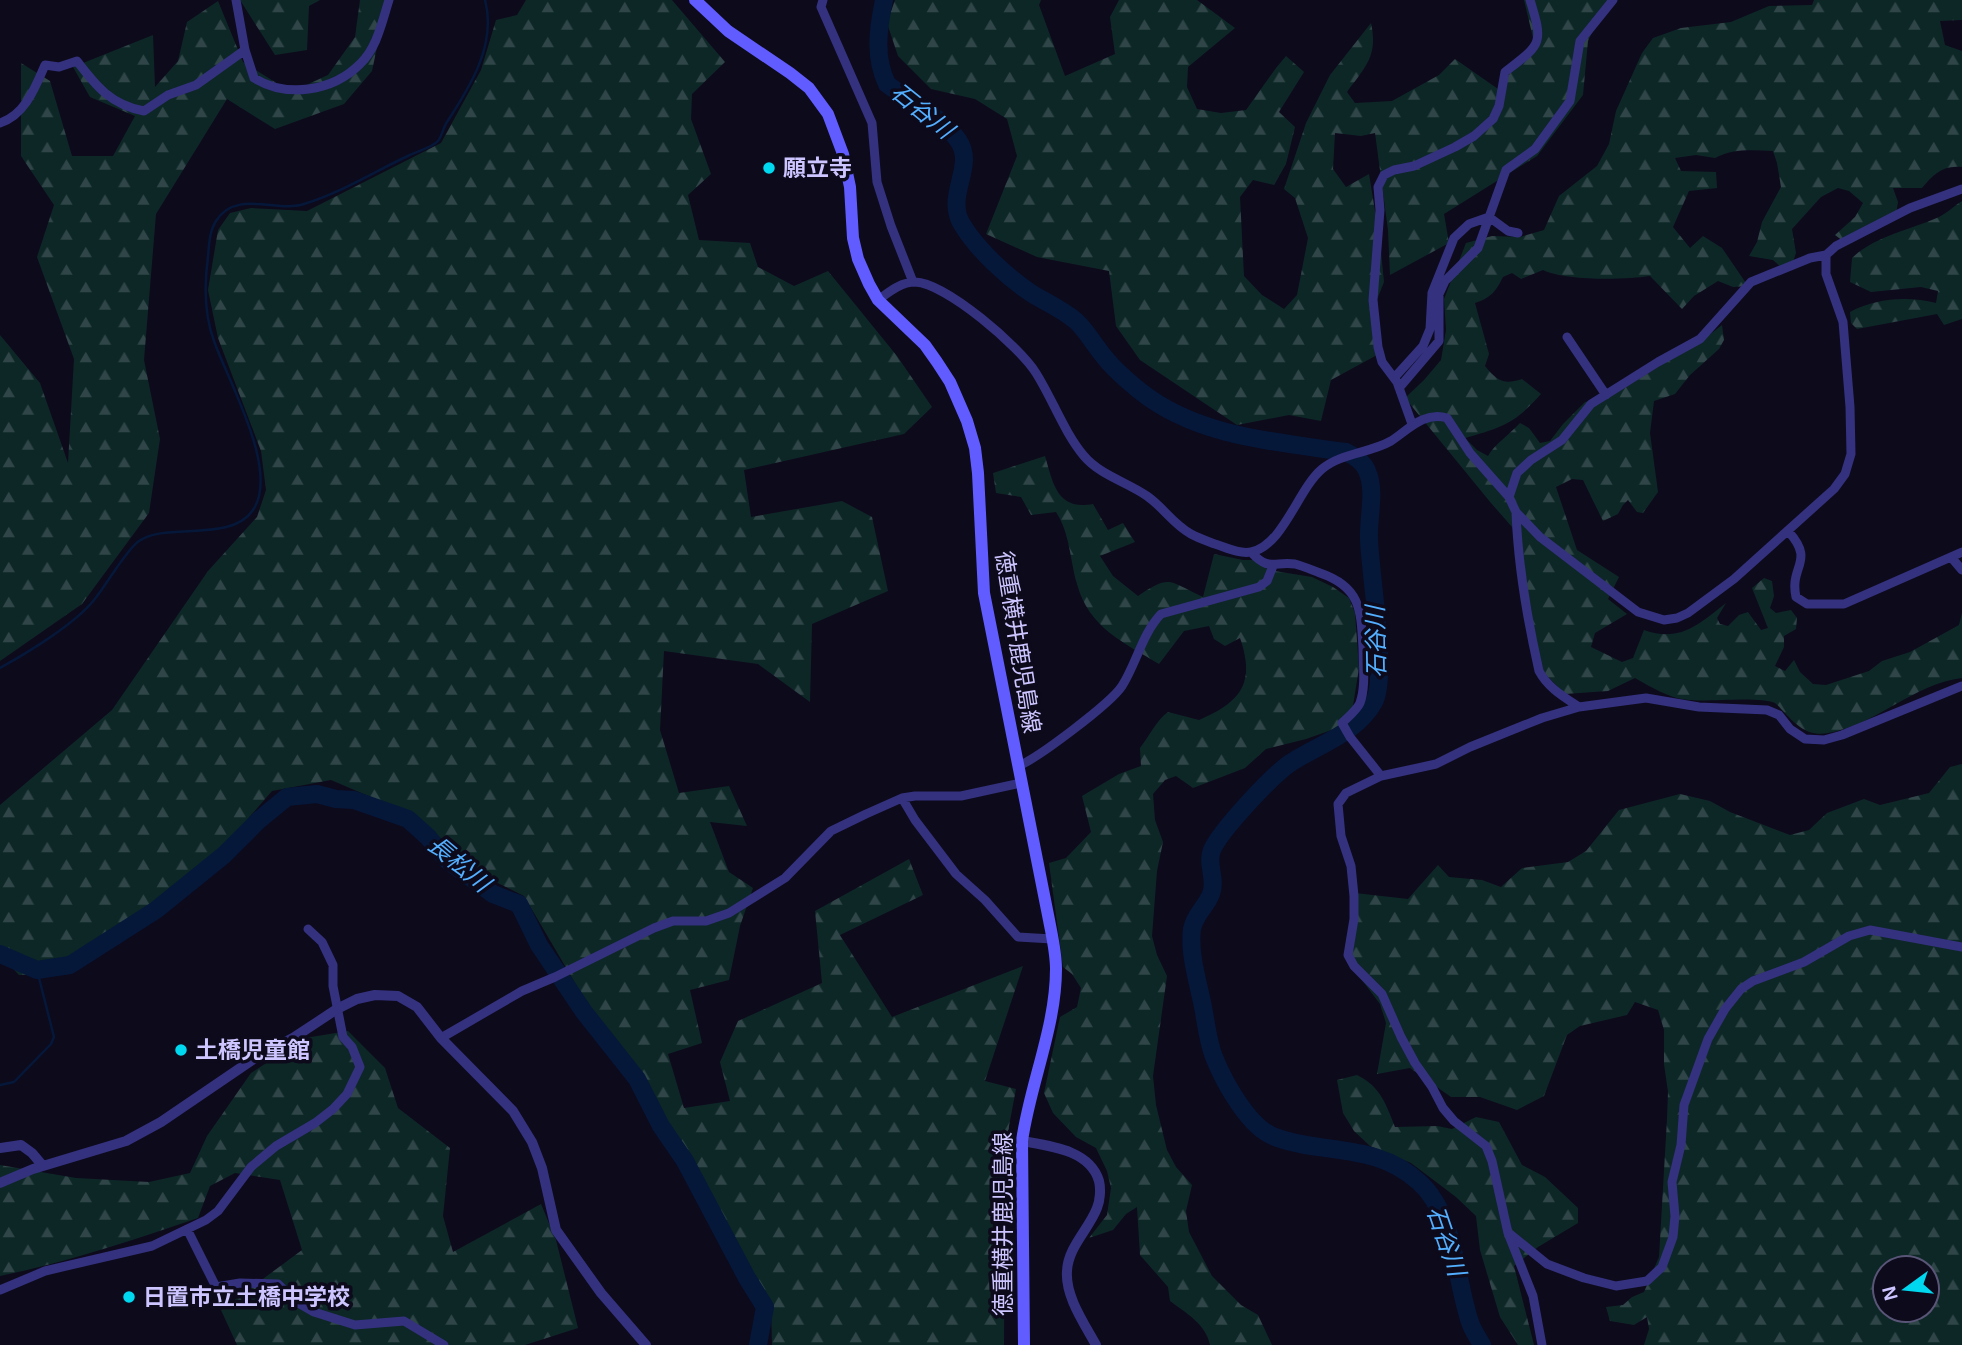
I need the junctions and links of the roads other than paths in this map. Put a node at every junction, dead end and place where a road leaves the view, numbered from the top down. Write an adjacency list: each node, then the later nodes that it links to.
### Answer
1 (236, 0): 7 (street)
2 (389, 0): 7 (street)
3 (695, 0): 14 (main road, 徳重横井鹿児島線)
4 (823, 0): 13 (street)
5 (1530, 0): 16 (street)
6 (1613, 0): 10 (street)
7 (245, 50): 8 (street)
8 (0, 123)
9 (1962, 189): 12 (street)
10 (1489, 217): 11 (street); 16 (street); 17 (street)
11 (1518, 233)
12 (1826, 255): 18 (street); 22 (street)
13 (913, 282): 14 (street); 23 (street)
14 (878, 300): 30 (main road, 徳重横井鹿児島線)
15 (1567, 337): 18 (street)
16 (1394, 378): 17 (street)
17 (1399, 388): 19 (street)
18 (1606, 395): 20 (street)
19 (1412, 424): 20 (street); 23 (street)
20 (1509, 497): 21 (street)
21 (1516, 512): 22 (street); 29 (street)
22 (1788, 531): 25 (street)
23 (1251, 552): 26 (street)
24 (1962, 552): 25 (street)
25 (1951, 556): 27 (street)
26 (1273, 566): 30 (street); 31 (street)
27 (1962, 570)
28 (1962, 686): 29 (street)
29 (1579, 707): 31 (street)
30 (1018, 766): 32 (main road, 徳重横井鹿児島線)
31 (1381, 776): 44 (street)
32 (1021, 783): 33 (street); 35 (main road, 徳重横井鹿児島線)
33 (902, 798): 35 (street); 38 (street)
34 (308, 929): 37 (street)
35 (1052, 939): 39 (main road, 徳重横井鹿児島線)
36 (1962, 947): 44 (street)
37 (337, 1009): 38 (street); 41 (street); 43 (street)
38 (440, 1038): 46 (street)
39 (1022, 1141): 48 (main road, 徳重横井鹿児島線); 49 (street)
40 (0, 1147): 41 (street)
41 (43, 1166): 42 (street)
42 (0, 1183)
43 (187, 1229): 45 (street); 47 (street)
44 (1508, 1233): 50 (street)
45 (0, 1290)
46 (642, 1344)
47 (444, 1345)
48 (1024, 1345)
49 (1096, 1345)
50 (1542, 1345)

